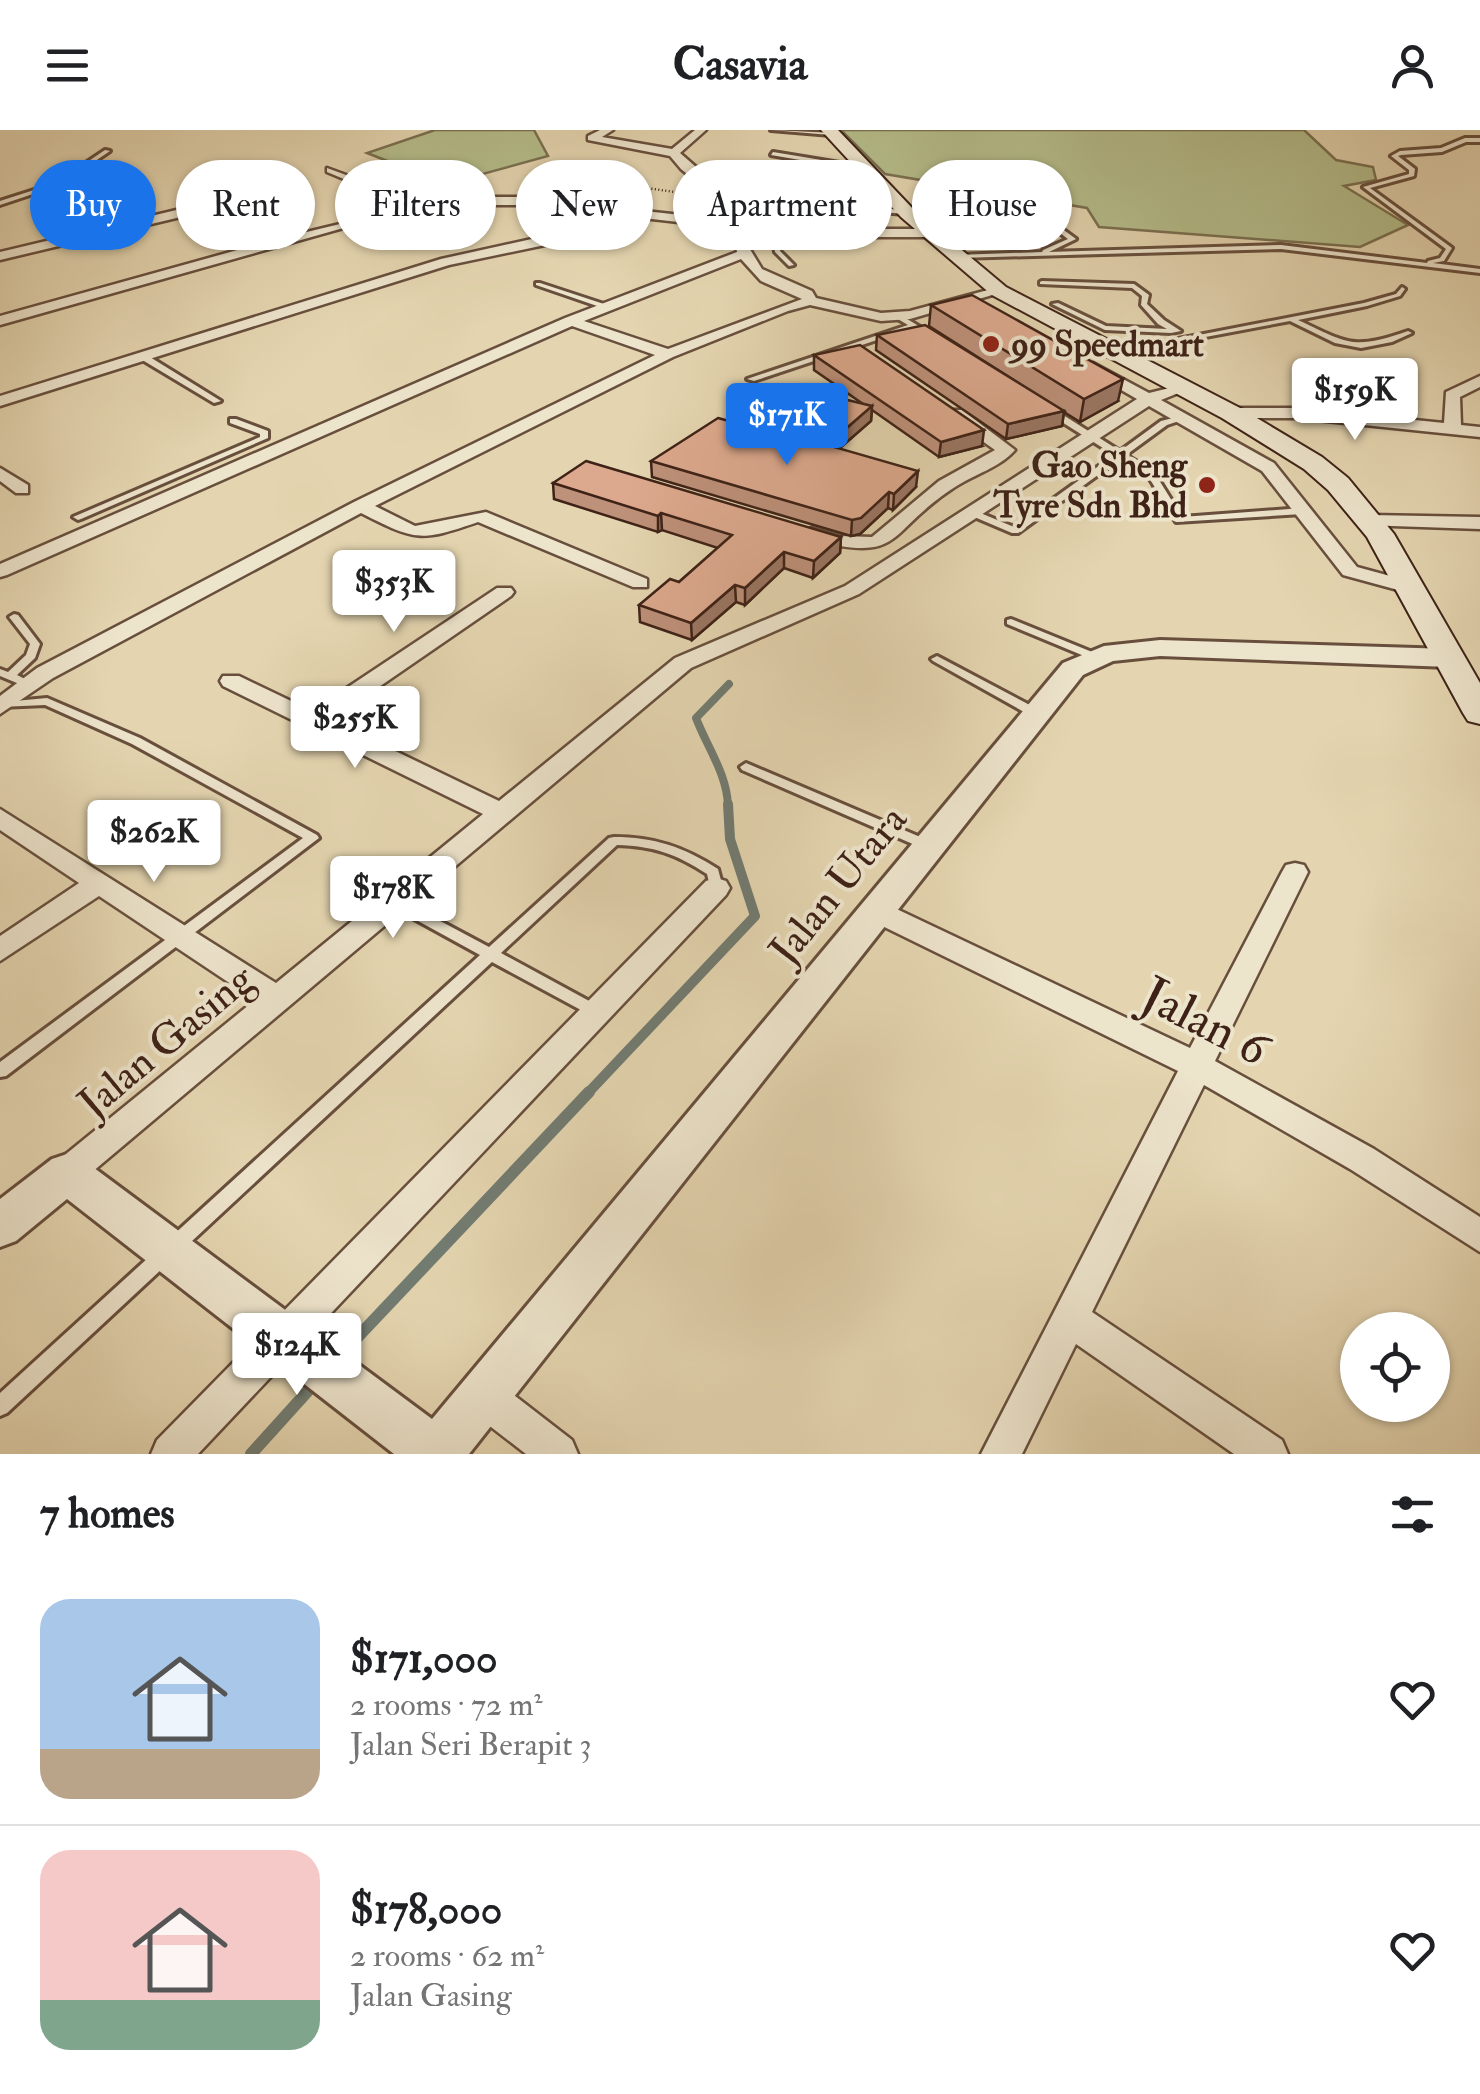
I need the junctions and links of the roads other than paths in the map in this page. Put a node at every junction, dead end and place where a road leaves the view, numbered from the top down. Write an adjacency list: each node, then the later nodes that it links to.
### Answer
1 (608, 130): 8 (street)
2 (681, 130): 8 (street)
3 (700, 130): 9 (street)
4 (774, 130): 5 (lane)
5 (830, 131): 13 (main road)
6 (1480, 140): 31 (lane)
7 (107, 150): 17 (lane)
8 (659, 151): 9 (street)
9 (674, 153): 11 (street)
10 (773, 154): 12 (lane)
11 (679, 160)
12 (809, 160)
13 (856, 160)
14 (332, 170): 15 (street)
15 (335, 171)
16 (892, 198): 19 (main road)
17 (0, 203)
18 (892, 209): 19 (lane)
19 (907, 213): 20 (lane); 22 (main road)
20 (912, 213)
21 (176, 214): 29 (street)
22 (912, 217)
23 (516, 247): 51 (street)
24 (248, 250): 43 (street)
25 (777, 250): 32 (lane)
26 (951, 250): 30 (main road)
27 (1046, 250): 28 (lane)
28 (1033, 255): 30 (lane); 31 (lane)
29 (0, 256)
30 (958, 256): 37 (main road)
31 (1418, 264): 33 (lane)
32 (791, 265)
33 (1480, 271)
34 (1042, 283): 45 (lane)
35 (538, 284): 40 (lane)
36 (1402, 289): 42 (lane)
37 (982, 300): 41 (street); 49 (main road)
38 (810, 301): 40 (street); 41 (street); 50 (street)
39 (1056, 304): 45 (lane)
40 (606, 306): 44 (street)
41 (906, 320): 48 (lane); 53 (lane)
42 (1293, 320): 46 (lane); 47 (lane)
43 (0, 321)
44 (570, 321): 50 (street); 69 (street)
45 (1177, 331): 47 (lane)
46 (1408, 332)
47 (1202, 336): 49 (lane)
48 (946, 345)
49 (1115, 352): 55 (main road)
50 (668, 354): 75 (street)
51 (142, 356): 57 (street); 58 (lane)
52 (1083, 362): 56 (street)
53 (751, 379)
54 (1480, 381): 64 (street)
55 (1180, 387): 56 (street, Jalan Gasing); 61 (main road)
56 (1150, 398): 62 (street); 66 (street, Jalan Gasing)
57 (0, 401)
58 (217, 401)
59 (942, 405): 68 (street)
60 (1042, 406): 66 (lane)
61 (1231, 413): 64 (street); 79 (main road)
62 (1182, 417): 67 (lane); 76 (street)
63 (233, 421): 69 (lane)
64 (1453, 429): 65 (street)
65 (1480, 432)
66 (1090, 436): 67 (lane); 72 (street, Jalan Gasing)
67 (1120, 455): 76 (lane); 77 (lane)
68 (973, 471): 71 (street); 72 (street)
69 (204, 472): 78 (lane); 82 (street)
70 (0, 473): 73 (street)
71 (941, 482): 74 (street); 81 (street)
72 (1016, 486): 74 (street, Jalan Gasing)
73 (22, 489)
74 (998, 498): 77 (street, Jalan Gasing)
75 (361, 506): 83 (street); 93 (street)
76 (1302, 510): 84 (street)
77 (975, 514): 99 (street, Jalan Gasing)
78 (78, 517)
79 (1370, 521): 80 (street); 84 (main road)
80 (1480, 524)
81 (796, 530)
82 (0, 571)
83 (640, 583)
84 (1409, 587): 89 (main road)
85 (504, 592): 97 (street)
86 (14, 617): 91 (lane)
87 (1012, 622): 88 (lane)
88 (1093, 656): 89 (street); 96 (street, Jalan Utara)
89 (1448, 658): 95 (main road)
90 (937, 659): 96 (lane)
91 (5, 674): 93 (lane)
92 (231, 680): 97 (street)
93 (29, 685): 94 (street)
94 (2, 706): 107 (lane)
95 (1480, 712)
96 (1038, 714): 101 (street, Jalan Utara)
97 (314, 721): 99 (street)
98 (746, 767): 101 (lane)
99 (502, 813): 105 (street, Jalan Gasing)
100 (0, 818): 103 (street)
101 (930, 846): 106 (street, Jalan Utara)
102 (1295, 872): 112 (street)
103 (100, 884): 107 (street); 108 (street)
104 (716, 888): 109 (lane); 111 (street)
105 (394, 902): 109 (lane); 110 (street, Jalan Gasing)
106 (876, 911): 112 (street, Jalan 6); 120 (street, Jalan Utara)
107 (180, 936): 110 (street); 113 (lane)
108 (0, 950)
109 (491, 954): 111 (lane); 117 (lane)
110 (277, 999): 114 (street, Jalan Gasing)
111 (598, 1012): 119 (street)
112 (1197, 1066): 116 (street, Jalan 6); 118 (street)
113 (0, 1071)
114 (67, 1173): 115 (street); 117 (street)
115 (0, 1226)
116 (1480, 1236)
117 (169, 1250): 119 (street); 121 (lane)
118 (1069, 1318): 125 (street); 126 (street)
119 (284, 1337): 122 (street); 123 (street)
120 (483, 1396): 123 (street, Jalan Utara); 124 (street)
121 (0, 1406)
122 (172, 1454)
123 (436, 1454)
124 (558, 1454)
125 (1001, 1454)
126 (1268, 1454)

